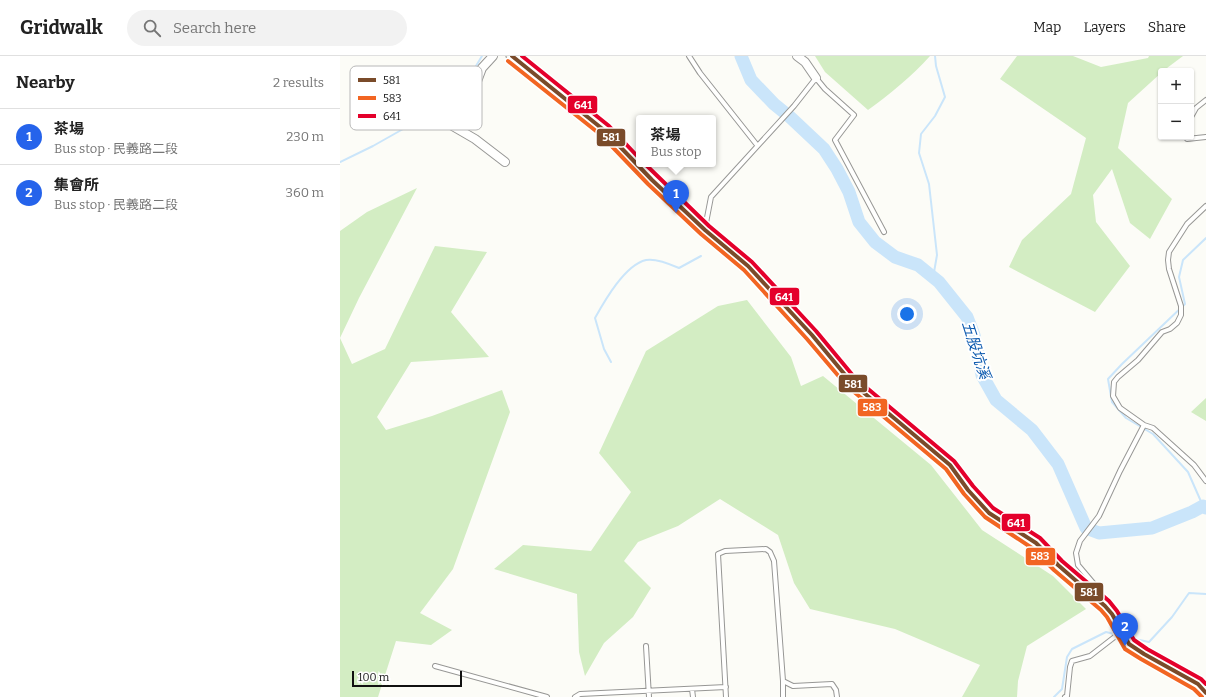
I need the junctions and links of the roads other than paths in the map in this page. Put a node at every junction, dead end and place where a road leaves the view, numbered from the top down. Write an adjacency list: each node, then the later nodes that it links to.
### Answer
1 (493, 56): 5 (street)
2 (512, 56): 14 (main road)
3 (689, 56): 12 (lane)
4 (797, 56): 6 (street)
5 (482, 68)
6 (816, 78): 12 (lane); 18 (lane)
7 (1206, 100): 8 (lane)
8 (1194, 112)
9 (460, 130): 13 (street)
10 (1206, 137): 11 (lane)
11 (1194, 138)
12 (757, 145): 17 (lane)
13 (505, 162)
14 (636, 163)
15 (640, 167): 17 (main road)
16 (1206, 206): 19 (lane)
17 (705, 230): 21 (main road)
18 (884, 232)
19 (1144, 425): 20 (lane); 21 (lane)
20 (1206, 481)
21 (1105, 606): 22 (main road)
22 (1122, 633): 29 (main road); 38 (lane)
23 (646, 646): 28 (lane)
24 (435, 666): 31 (lane)
25 (783, 681): 26 (lane); 36 (lane); 37 (lane)
26 (726, 687): 27 (lane); 35 (lane)
27 (692, 689): 28 (lane); 34 (lane)
28 (649, 692): 30 (lane); 33 (lane)
29 (1206, 693)
30 (613, 695): 32 (lane)
31 (547, 697)
32 (575, 697)
33 (649, 697)
34 (693, 697)
35 (726, 697)
36 (783, 697)
37 (837, 697)
38 (1065, 697)

